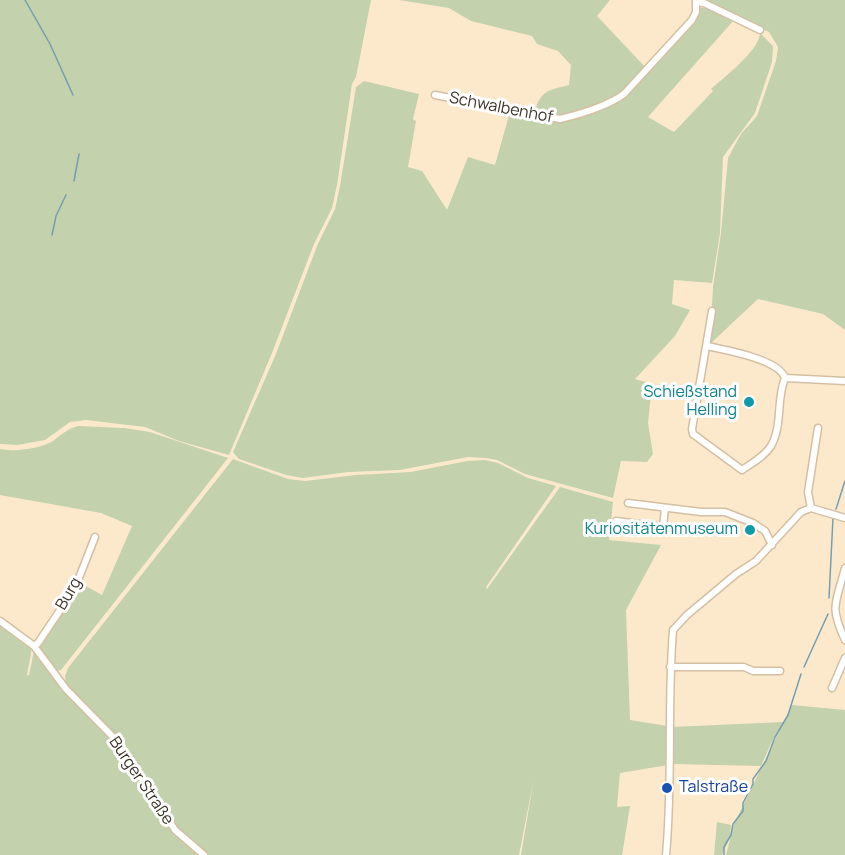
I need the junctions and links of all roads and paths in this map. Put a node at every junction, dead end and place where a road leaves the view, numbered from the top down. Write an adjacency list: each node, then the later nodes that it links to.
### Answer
1 (696, 1): 2 (street); 3 (street, Schwalbenhof)
2 (760, 30)
3 (435, 95)
4 (712, 311): 5 (street)
5 (707, 346): 6 (street); 6 (street)
6 (786, 378): 7 (street)
7 (845, 381)
8 (818, 428): 11 (street)
9 (628, 503): 10 (street)
10 (665, 507): 13 (street); 15 (street)
11 (811, 508): 12 (street); 15 (street)
12 (845, 518)
13 (616, 521)
14 (95, 537): 19 (street, Burg)
15 (772, 545): 21 (street)
16 (845, 568): 18 (street)
17 (0, 621): 19 (street)
18 (845, 640)
19 (34, 646): 24 (street, Burger Straße)
20 (845, 658): 23 (street)
21 (670, 667): 22 (street); 25 (street)
22 (780, 671)
23 (832, 688)
24 (204, 855)
25 (666, 855)

